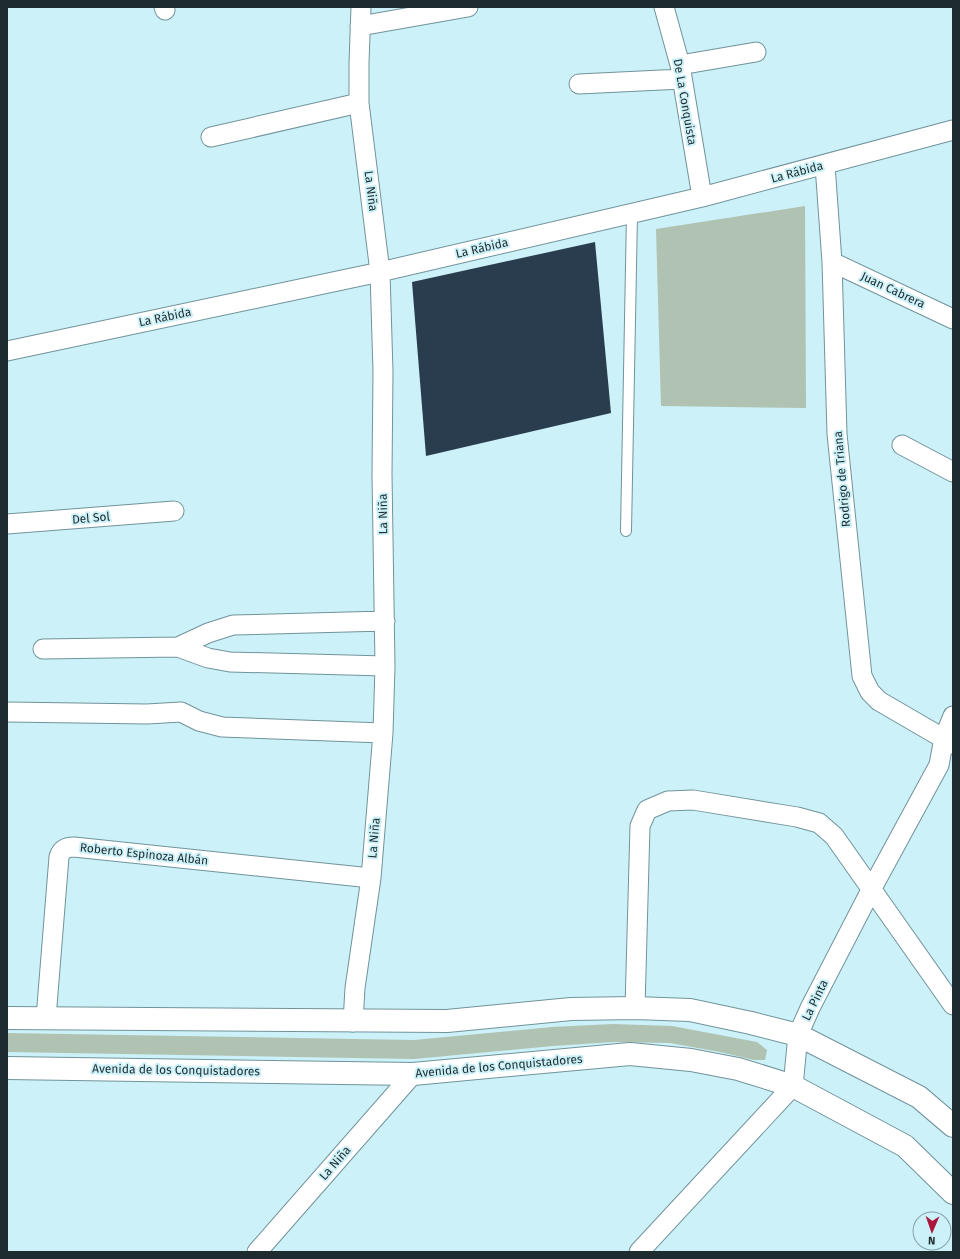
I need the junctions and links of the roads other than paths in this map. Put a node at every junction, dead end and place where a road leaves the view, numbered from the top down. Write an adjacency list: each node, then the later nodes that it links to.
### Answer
1 (361, 7): 4 (street, La Niña)
2 (468, 7): 4 (street)
3 (664, 7): 6 (street, De La Conquista)
4 (360, 26): 8 (street, La Niña)
5 (756, 52): 6 (street)
6 (681, 72): 7 (street); 12 (street, De La Conquista)
7 (579, 84)
8 (359, 104): 10 (street); 15 (street, La Niña)
9 (953, 130): 11 (street, La Rábida)
10 (210, 137)
11 (824, 165): 12 (street, La Rábida); 14 (street, Rodrigo de Triana)
12 (702, 197): 13 (street, La Rábida)
13 (632, 214): 15 (street, La Rábida); 22 (lane)
14 (832, 262): 16 (street, Juan Cabrera); 30 (street, Rodrigo de Triana)
15 (380, 272): 17 (street, La Rábida); 23 (street, La Niña)
16 (953, 319)
17 (7, 351)
18 (902, 445): 19 (street)
19 (953, 472)
20 (174, 511): 21 (street, Del Sol)
21 (7, 524)
22 (626, 532)
23 (385, 621): 24 (street); 26 (street, La Niña)
24 (178, 647): 25 (street); 26 (street)
25 (43, 649)
26 (385, 666): 29 (street, La Niña)
27 (7, 712): 29 (street)
28 (953, 716): 30 (street, La Pinta)
29 (383, 733): 31 (street, La Niña)
30 (949, 741): 32 (street, La Pinta)
31 (371, 878): 36 (street, Roberto Espinoza Albán); 37 (street, La Niña)
32 (871, 890): 33 (street); 34 (street); 38 (street, La Pinta)
33 (953, 1005)
34 (635, 1008): 37 (main road); 38 (main road)
35 (7, 1018): 36 (main road)
36 (46, 1018): 37 (main road)
37 (353, 1022)
38 (798, 1036): 41 (street, La Pinta); 42 (main road)
39 (7, 1068): 40 (main road, Avenida de los Conquistadores)
40 (412, 1074): 41 (main road, Avenida de los Conquistadores); 44 (street, La Niña)
41 (793, 1086): 43 (main road, Avenida de los Conquistadores); 45 (street)
42 (953, 1126)
43 (953, 1194)
44 (257, 1252)
45 (639, 1252)

